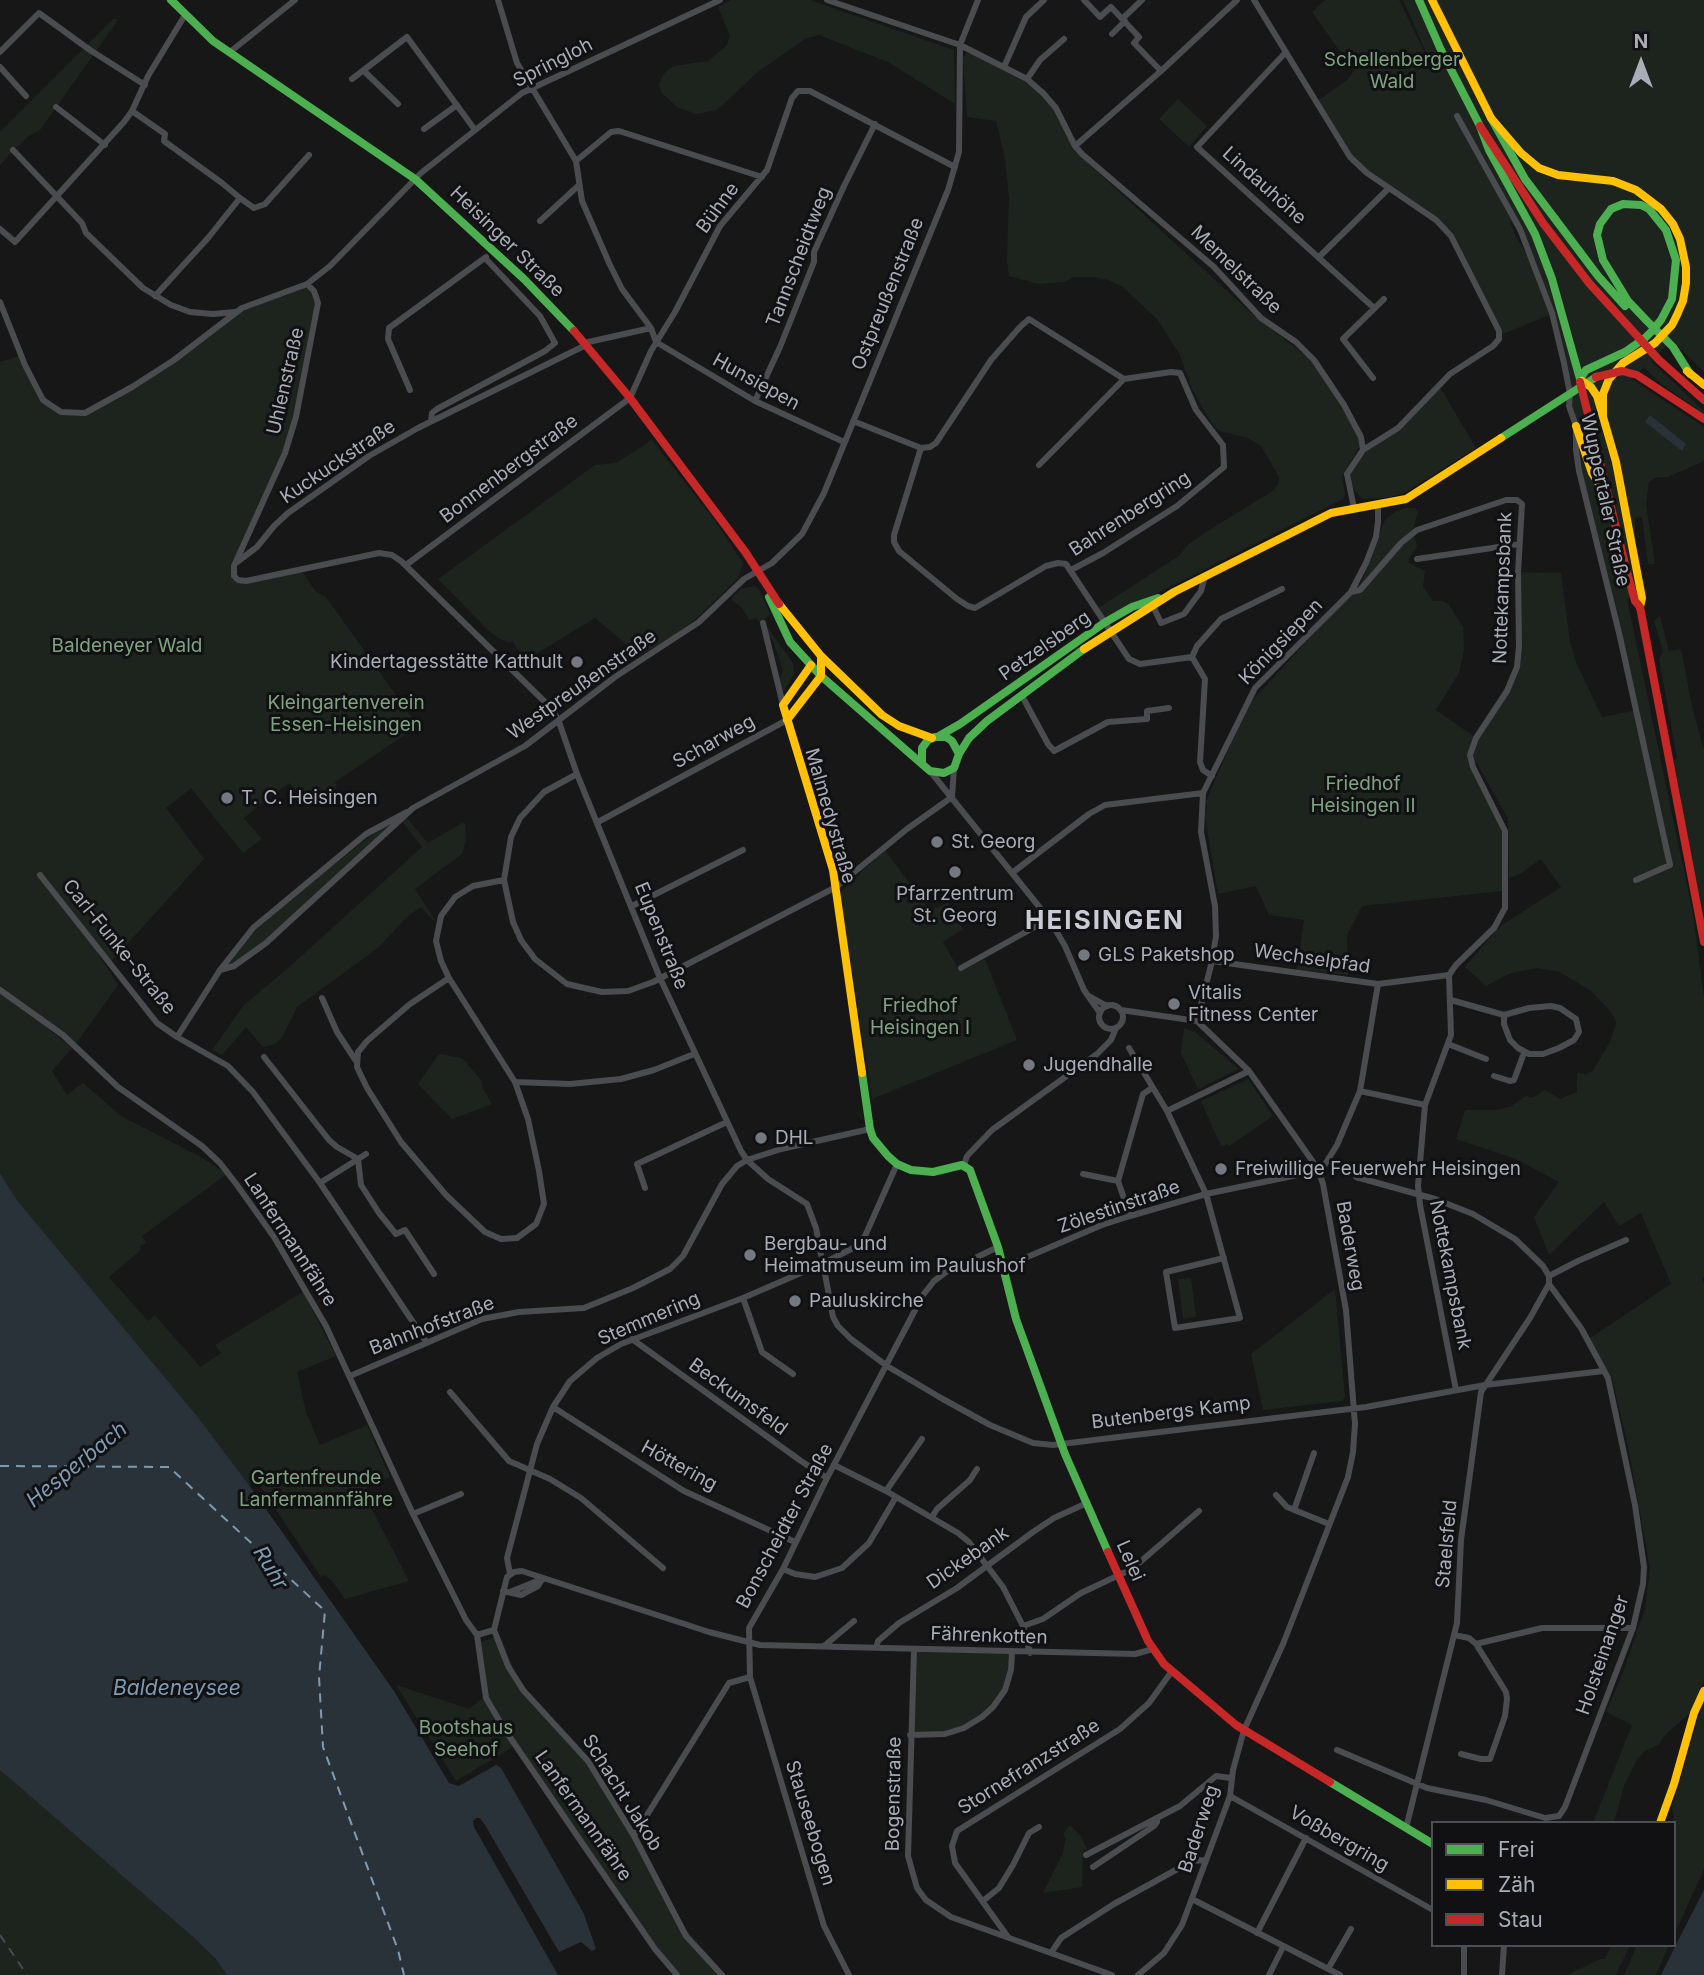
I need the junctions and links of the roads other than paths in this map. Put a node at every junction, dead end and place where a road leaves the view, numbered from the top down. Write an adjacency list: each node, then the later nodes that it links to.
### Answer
1 (171, 0): 14 (main road, Heisinger Straße)
2 (295, 0): 22 (street)
3 (498, 0): 31 (street)
4 (720, 0): 31 (street, Springloh)
5 (827, 0): 19 (street)
6 (978, 0): 19 (street, Ostpreußenstraße)
7 (1044, 0): 25 (street)
8 (1084, 0): 15 (street)
9 (1142, 0): 15 (street)
10 (1237, 0): 27 (street)
11 (1254, 0): 23 (street)
12 (1419, 0): 40 (main road)
13 (1432, 0): 38 (main road)
14 (185, 15): 22 (main road, Heisinger Straße); 30 (street)
15 (1123, 20): 16 (street); 18 (street)
16 (1112, 34)
17 (1064, 39): 29 (street)
18 (1134, 43): 20 (street); 27 (street)
19 (960, 45): 25 (street, Memelstraße); 48 (street, Ostpreußenstraße)
20 (1126, 49)
21 (0, 52): 30 (street)
22 (230, 52): 50 (main road, Heisinger Straße)
23 (1286, 52): 52 (street); 58 (street, Lindauhöhe)
24 (0, 67): 32 (street)
25 (1004, 67): 29 (street, Memelstraße)
26 (364, 71): 28 (street); 33 (street); 34 (street)
27 (1161, 71): 44 (street)
28 (352, 79)
29 (1027, 79): 44 (street, Memelstraße)
30 (145, 85): 36 (street)
31 (531, 89): 42 (street, Springloh); 47 (street)
32 (26, 96)
33 (398, 104)
34 (457, 105): 41 (street); 42 (street)
35 (55, 107): 43 (street)
36 (132, 111): 43 (street); 54 (street)
37 (1457, 116): 79 (street, Wuppertaler Straße)
38 (1491, 118): 66 (main road); 71 (main road)
39 (875, 124): 48 (street); 49 (street, Bühne); 82 (street, Tannscheidtweg)
40 (1480, 126): 76 (main road); 81 (main road)
41 (424, 129)
42 (475, 130): 50 (street, Springloh)
43 (105, 145): 53 (street)
44 (1075, 146): 90 (street, Memelstraße)
45 (13, 150): 53 (street)
46 (309, 155): 54 (street)
47 (576, 161): 49 (street); 51 (street)
48 (955, 167): 86 (street, Ostpreußenstraße)
49 (762, 177): 69 (street, Bühne)
50 (415, 179): 57 (main road, Heisinger Straße); 60 (street, Springloh)
51 (578, 186): 55 (street); 67 (street)
52 (1389, 188): 58 (street); 90 (street)
53 (57, 198): 56 (street); 61 (street)
54 (240, 198): 61 (street)
55 (540, 221)
56 (0, 229)
57 (495, 250): 59 (street); 70 (main road, Heisinger Straße)
58 (1319, 257): 64 (street, Lindauhöhe)
59 (485, 258): 68 (street, Heisinger Straße); 78 (street)
60 (307, 284): 65 (street); 97 (street, Uhlenstraße)
61 (155, 296): 65 (street)
62 (1384, 299): 64 (street)
63 (0, 302): 65 (street)
64 (1374, 308): 74 (street)
65 (235, 312)
66 (1645, 324): 76 (main road); 77 (main road)
67 (651, 328): 69 (street); 70 (street, Kuckuckstraße)
68 (555, 342): 85 (street, Kuckuckstraße)
69 (656, 342): 80 (street, Bühne); 82 (street, Hunsiepen)
70 (585, 344): 80 (main road, Heisinger Straße); 85 (street, Kuckuckstraße)
71 (1623, 363): 72 (main road); 73 (main road)
72 (1615, 373): 73 (main road); 83 (main road); 84 (main road)
73 (1595, 377): 76 (main road)
74 (1373, 378)
75 (1124, 379): 89 (street); 91 (street); 99 (street, Bahrenbergring)
76 (1582, 383): 79 (main road); 83 (main road, Wuppertaler Straße); 92 (main road, Wuppertaler Straße)
77 (1704, 386)
78 (410, 390)
79 (1570, 394): 87 (street, Wuppertaler Straße); 93 (main road)
80 (630, 398): 98 (street, Bonnenbergstraße); 100 (main road, Heisinger Straße)
81 (1704, 400)
82 (755, 401): 88 (street, Hunsiepen)
83 (1604, 416): 106 (main road, Wuppertaler Straße)
84 (1704, 419)
85 (431, 421): 97 (street, Kuckuckstraße)
86 (853, 421): 88 (street, Ostpreußenstraße); 89 (street)
87 (1576, 426): 92 (main road); 137 (street, Wuppertaler Straße)
88 (844, 442): 100 (street, Ostpreußenstraße)
89 (921, 448): 99 (street)
90 (1363, 450): 94 (street)
91 (1040, 465)
92 (1612, 503): 106 (main road, Wuppertaler Straße)
93 (1378, 505): 94 (main road, Petzelsberg); 104 (street, Königsiepen)
94 (1354, 508): 101 (main road, Petzelsberg)
95 (1519, 544): 96 (street); 104 (street, Nottekampsbank); 147 (street, Nottekampsbank)
96 (1417, 559)
97 (236, 563): 98 (street)
98 (406, 565): 118 (street)
99 (1071, 570): 108 (street)
100 (758, 572): 109 (main road, Heisinger Straße); 111 (main road, Heisinger Straße); 118 (street, Westpreußenstraße)
101 (1205, 576): 103 (main road, Petzelsberg); 105 (street)
102 (1282, 589): 110 (street)
103 (1174, 592): 105 (main road, Petzelsberg); 108 (main road, Petzelsberg)
104 (1351, 592): 126 (street, Königsiepen)
105 (1153, 606): 108 (main road, Petzelsberg)
106 (1640, 607): 142 (main road, Wuppertaler Straße)
107 (763, 623): 116 (street)
108 (1107, 627): 110 (street); 115 (main road, Petzelsberg); 120 (main road, Petzelsberg)
109 (821, 656): 112 (main road); 113 (main road, Heisinger Straße)
110 (1192, 657): 126 (street)
111 (811, 665): 112 (main road); 114 (main road, Heisinger Straße); 116 (main road)
112 (821, 666): 113 (main road); 114 (main road)
113 (831, 666): 120 (main road, Heisinger Straße)
114 (821, 676): 119 (main road, Scharweg); 122 (main road, Heisinger Straße)
115 (1022, 696): 117 (street); 121 (main road, Petzelsberg)
116 (783, 705): 119 (main road)
117 (1169, 708)
118 (558, 719): 125 (street, Eupenstraße); 129 (street, Westpreußenstraße)
119 (787, 720): 130 (street, Scharweg); 132 (main road, Malmedystraße)
120 (935, 737): 121 (main road, Heisinger Straße); 122 (main road)
121 (959, 754): 123 (main road)
122 (922, 762): 124 (main road)
123 (954, 768): 124 (main road); 128 (street)
124 (930, 771): 128 (street)
125 (577, 774): 130 (street, Eupenstraße); 136 (street)
126 (1212, 776): 127 (street, Königsiepen)
127 (1203, 793): 133 (street); 144 (street, Königsiepen)
128 (952, 797): 133 (street); 135 (street)
129 (413, 808): 141 (street, Westpreußenstraße); 143 (street, Westpreußenstraße)
130 (598, 822): 139 (street, Eupenstraße)
131 (743, 850): 139 (street)
132 (833, 870): 135 (street); 138 (main road, Malmedystraße)
133 (1012, 873): 140 (street)
134 (40, 875): 164 (street, Carl-Funke-Straße)
135 (849, 876): 138 (street)
136 (503, 880): 148 (street); 149 (street)
137 (1636, 880)
138 (836, 887): 149 (street); 181 (main road, Malmedystraße)
139 (632, 906): 149 (street, Eupenstraße)
140 (1049, 919): 145 (street); 152 (street)
141 (242, 939): 143 (street); 146 (street, Westpreußenstraße)
142 (1704, 942)
143 (254, 951): 146 (street, Westpreußenstraße)
144 (1212, 961): 150 (street, Wechselpfad); 161 (street, Königsiepen)
145 (961, 968)
146 (220, 970): 164 (street, Westpreußenstraße)
147 (1449, 975): 150 (street, Wechselpfad); 154 (street, Nottekampsbank)
148 (449, 978): 172 (street); 175 (street)
149 (660, 978): 169 (street, Eupenstraße)
150 (1378, 984): 177 (street)
151 (0, 990): 210 (street, Lanfermannfähre)
152 (1087, 995): 155 (street); 157 (street)
153 (322, 998): 172 (street)
154 (1451, 1000): 159 (street); 165 (street, Nottekampsbank)
155 (1107, 1006): 156 (street); 157 (street)
156 (1121, 1010): 158 (street); 160 (street)
157 (1100, 1013): 162 (street)
158 (1143, 1014): 160 (street); 161 (street)
159 (1504, 1015): 168 (street); 168 (street)
160 (1123, 1020): 163 (street)
161 (1197, 1021): 173 (street)
162 (1105, 1028): 163 (street); 166 (street)
163 (1116, 1028): 166 (street)
164 (177, 1037): 191 (street, Carl-Funke-Straße)
165 (1448, 1044): 171 (street); 178 (street, Nottekampsbank)
166 (1104, 1046): 186 (street)
167 (1129, 1048): 176 (street)
168 (1524, 1053): 174 (street)
169 (694, 1054): 175 (street); 180 (street, Eupenstraße)
170 (264, 1057): 183 (street)
171 (1486, 1059)
172 (356, 1062): 175 (street)
173 (1249, 1071): 179 (street); 187 (street)
174 (1494, 1076)
175 (515, 1082)
176 (1152, 1088): 179 (street); 190 (street)
177 (1360, 1091): 178 (street); 187 (street)
178 (1425, 1105): 194 (street, Nottekampsbank)
179 (1167, 1111): 193 (street)
180 (727, 1122): 184 (street, Eupenstraße); 192 (street)
181 (870, 1129): 184 (street, Bahnhofstraße); 185 (main road)
182 (366, 1154): 183 (street)
183 (358, 1159): 191 (street); 202 (street)
184 (747, 1160): 198 (street); 206 (street, Bahnhofstraße)
185 (897, 1164): 186 (main road); 200 (street, Stemmering)
186 (964, 1165): 197 (main road, Lelei)
187 (1318, 1169): 193 (street, Zölestinstraße); 215 (street, Baderweg)
188 (1083, 1174): 190 (street)
189 (1356, 1177): 194 (street, Holsteinanger)
190 (1118, 1181): 195 (street)
191 (320, 1183): 206 (street, Carl-Funke-Straße)
192 (645, 1188)
193 (1206, 1194): 195 (street, Zölestinstraße); 199 (street, Zölestinstraße)
194 (1418, 1194): 203 (street, Holsteinanger); 212 (street, Nottekampsbank)
195 (1130, 1216): 201 (street, Zölestinstraße)
196 (1626, 1240): 203 (street)
197 (998, 1247): 201 (main road, Lelei); 207 (street, Bonscheidter Straße)
198 (821, 1255)
199 (1224, 1258): 199 (street, Zölestinstraße)
200 (823, 1263): 204 (street, Stemmering); 207 (street, Butenbergs Kamp)
201 (1004, 1268): 217 (main road, Lelei)
202 (434, 1274)
203 (1549, 1280): 208 (street, Holsteinanger); 211 (street, Staelsfeld)
204 (743, 1298): 205 (street, Stemmering); 209 (street)
205 (632, 1339): 214 (street, Stemmering); 222 (street, Beckumsfeld)
206 (427, 1343): 210 (street, Bahnhofstraße)
207 (887, 1366): 217 (street, Butenbergs Kamp); 219 (street, Bonscheidter Straße)
208 (1603, 1371): 211 (street, Butenbergs Kamp); 243 (street, Holsteinanger)
209 (793, 1374)
210 (350, 1376): 230 (street, Lanfermannfähre)
211 (1485, 1385): 212 (street, Butenbergs Kamp); 246 (street, Staelsfeld)
212 (1456, 1390): 215 (street, Butenbergs Kamp)
213 (450, 1392): 220 (street)
214 (553, 1407): 220 (street, Stemmering); 233 (street, Höttering)
215 (1355, 1407): 217 (street, Butenbergs Kamp); 232 (street, Baderweg)
216 (922, 1439): 223 (street)
217 (1061, 1443): 227 (main road, Lelei)
218 (1314, 1452): 228 (street)
219 (834, 1465): 222 (street, Bonscheidter Straße); 223 (street)
220 (529, 1469): 235 (street); 237 (street, Stemmering)
221 (977, 1469): 231 (street)
222 (827, 1478): 233 (street, Bonscheidter Straße)
223 (886, 1491): 226 (street)
224 (461, 1494): 230 (street)
225 (1276, 1495): 228 (street)
226 (896, 1497): 231 (street); 236 (street)
227 (1087, 1503): 234 (street, Dickebank); 238 (main road, Lelei)
228 (1294, 1510): 232 (street)
229 (1199, 1511): 238 (street)
230 (413, 1514): 245 (street, Lanfermannfähre)
231 (932, 1517): 234 (street)
232 (1329, 1524): 258 (street, Baderweg)
233 (795, 1542): 236 (street, Bonscheidter Straße)
234 (989, 1566): 242 (street); 250 (street, Dickebank)
235 (663, 1568)
236 (783, 1569): 247 (street, Bonscheidter Straße)
237 (514, 1573): 239 (street, Fährenkotten); 240 (street, Stemmering)
238 (1118, 1575): 242 (street); 251 (main road, Lelei)
239 (543, 1578): 240 (street); 247 (street, Fährenkotten)
240 (505, 1592): 244 (street, Stemmering)
241 (855, 1620): 249 (street)
242 (1023, 1626): 254 (street)
243 (1633, 1628): 248 (street); 263 (street, Holsteinanger)
244 (494, 1630): 245 (street); 269 (street, Schacht Jakob)
245 (477, 1635): 286 (street, Lanfermannfähre)
246 (1454, 1635): 248 (street); 263 (street, Staelsfeld)
247 (749, 1644): 249 (street, Fährenkotten); 256 (street, Bonscheidter Straße)
248 (1476, 1644): 261 (street)
249 (824, 1646): 250 (street, Fährenkotten)
250 (876, 1648): 252 (street, Fährenkotten)
251 (1153, 1649): 254 (street, Fährenkotten); 255 (main road, Lelei)
252 (914, 1650): 253 (street, Fährenkotten); 259 (street, Bogenstraße)
253 (1012, 1653): 254 (street, Fährenkotten); 259 (street)
254 (1030, 1653)
255 (1172, 1671): 258 (main road, Lelei); 276 (street, Stornefranzstraße)
256 (750, 1676): 269 (street); 288 (street, Stauseebogen)
257 (1704, 1691): 266 (main road)
258 (1244, 1730): 262 (street, Baderweg); 268 (main road, Lelei)
259 (910, 1735): 280 (street, Bogenstraße)
260 (1337, 1750): 263 (street, Holsteinanger)
261 (1461, 1754)
262 (1231, 1778): 264 (street, Baderweg); 265 (street)
263 (1416, 1785): 268 (street, Staelsfeld)
264 (1230, 1796): 270 (street, Voßbergring); 273 (street, Baderweg)
265 (1157, 1818): 272 (street); 274 (street)
266 (1661, 1821)
267 (1039, 1827): 276 (street)
268 (1406, 1828): 271 (main road, Lelei)
269 (634, 1836): 287 (street, Schacht Jakob)
270 (1306, 1838): 277 (street, Voßbergring); 279 (street)
271 (1431, 1843)
272 (1086, 1855)
273 (1205, 1860): 275 (street, Baderweg); 284 (street)
274 (1093, 1867)
275 (1192, 1899): 279 (street); 290 (street, Baderweg)
276 (983, 1901): 280 (street, Stornefranzstraße)
277 (1431, 1909)
278 (1351, 1929): 285 (street)
279 (1257, 1933): 281 (street)
280 (1009, 1938): 284 (street, Bogenstraße)
281 (1283, 1947): 285 (street); 291 (street)
282 (1464, 1947): 293 (street)
283 (1504, 1947): 294 (street)
284 (1051, 1953): 289 (street, Bogenstraße)
285 (1328, 1969): 292 (street)
286 (677, 1975)
287 (722, 1975)
288 (849, 1975)
289 (1112, 1975)
290 (1138, 1975)
291 (1269, 1975)
292 (1340, 1975)
293 (1464, 1975)
294 (1502, 1975)

